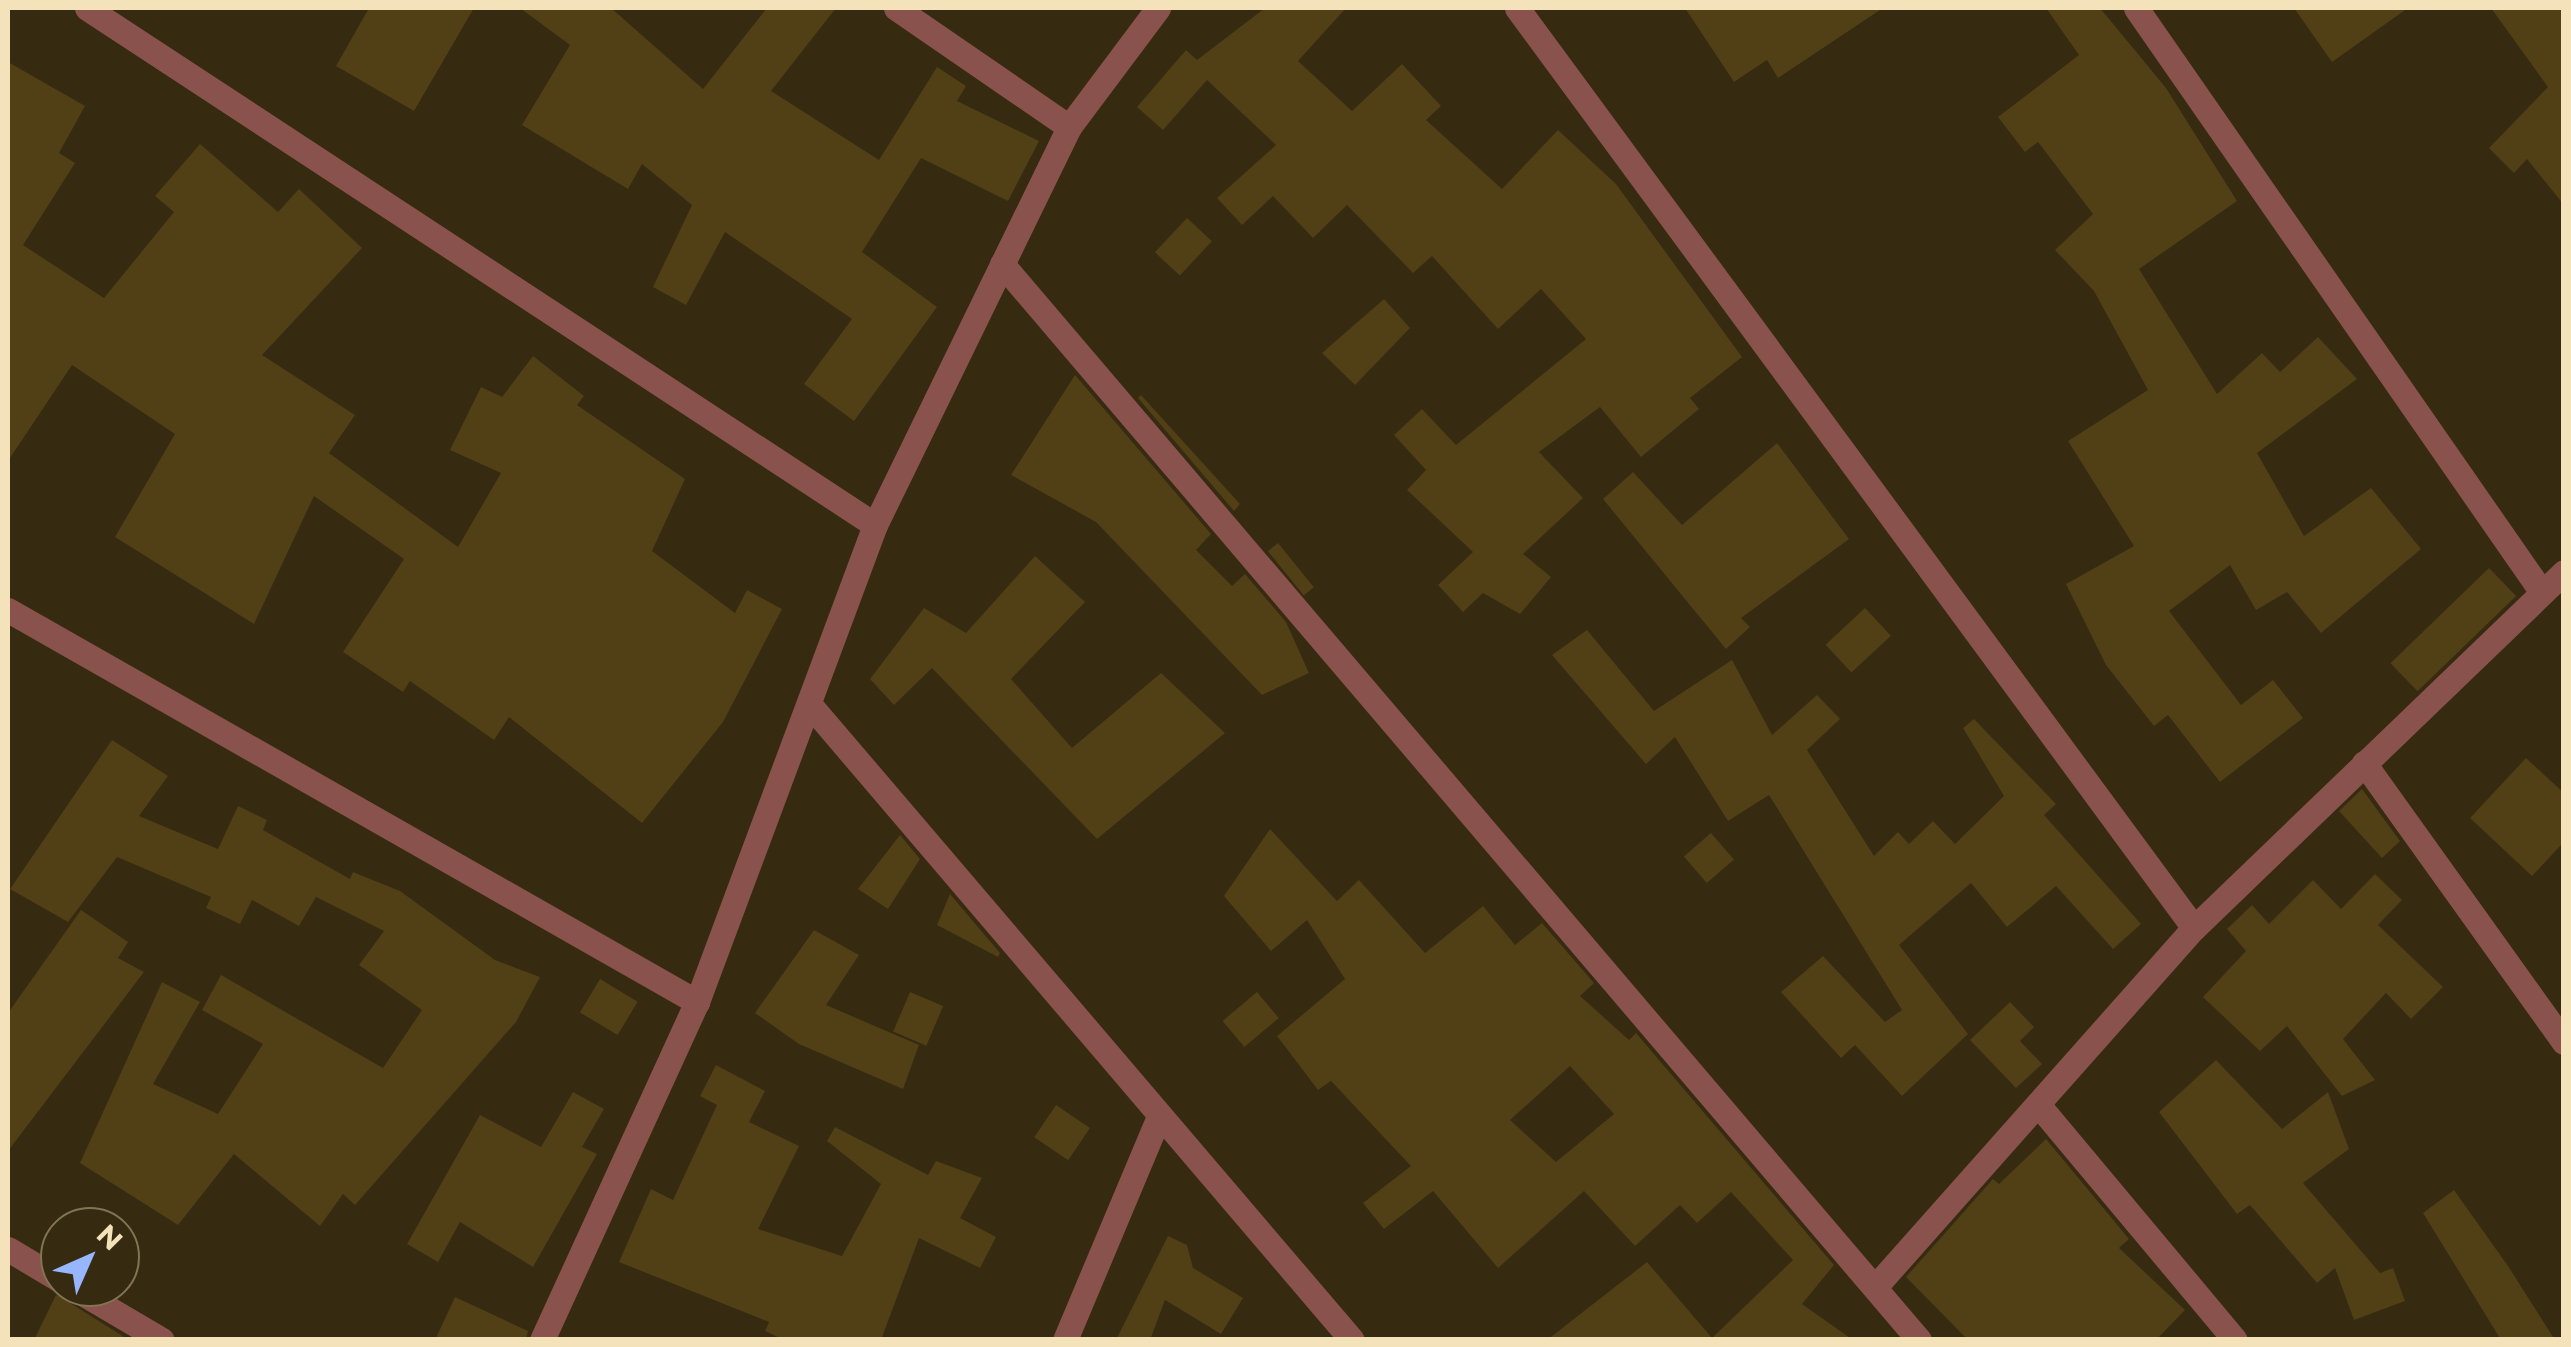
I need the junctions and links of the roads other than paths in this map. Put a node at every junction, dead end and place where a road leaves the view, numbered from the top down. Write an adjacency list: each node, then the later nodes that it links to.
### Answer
1 (86, 8): 8 (street)
2 (896, 8): 6 (street)
3 (1158, 8): 6 (street)
4 (1517, 8): 14 (street)
5 (2136, 8): 10 (street)
6 (1068, 127): 7 (street)
7 (1002, 264): 8 (street); 21 (street)
8 (874, 526): 12 (street)
9 (2564, 572): 10 (street)
10 (2541, 591): 13 (street)
11 (8, 610): 15 (street)
12 (811, 706): 15 (street); 18 (street)
13 (2364, 764): 14 (street); 16 (street)
14 (2194, 928): 17 (street)
15 (697, 1002): 24 (street)
16 (2564, 1042)
17 (2041, 1108): 21 (street); 28 (street)
18 (1158, 1118): 25 (street); 26 (street)
19 (8, 1249): 20 (street)
20 (40, 1268)
21 (1875, 1287): 27 (street)
22 (106, 1307): 23 (street)
23 (162, 1340)
24 (542, 1340)
25 (1065, 1340)
26 (1352, 1340)
27 (1920, 1340)
28 (2235, 1340)

